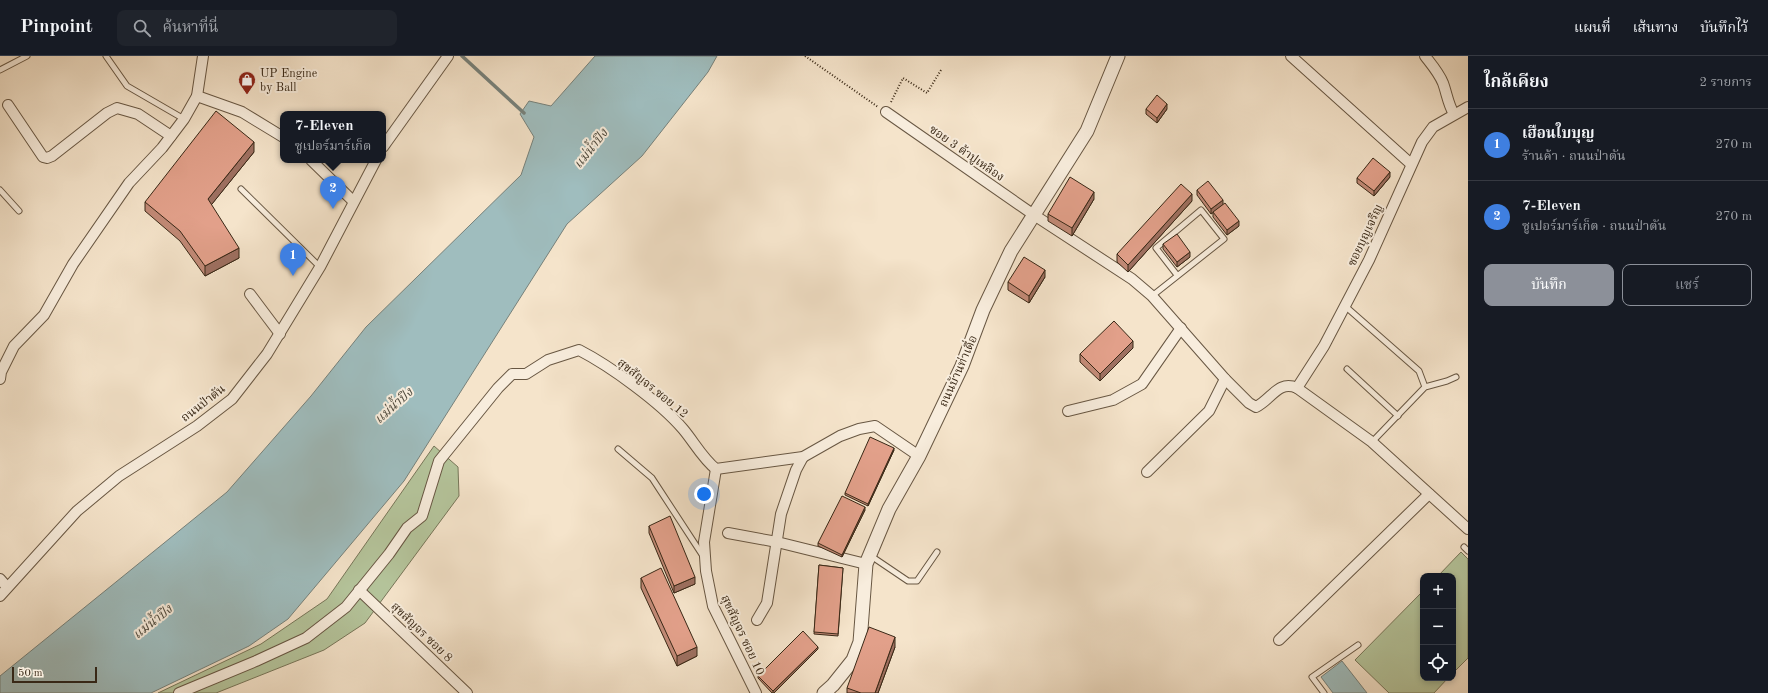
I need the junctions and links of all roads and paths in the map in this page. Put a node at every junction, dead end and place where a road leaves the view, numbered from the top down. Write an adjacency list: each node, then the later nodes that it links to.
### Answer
1 (27, 56): 9 (lane)
2 (106, 56): 16 (lane)
3 (203, 56): 11 (street)
4 (448, 56): 19 (street)
5 (805, 56): 14 (path)
6 (1118, 56): 27 (street, ถนนบ้านท่าเดื่อ)
7 (1291, 56): 22 (street)
8 (1425, 56): 15 (street)
9 (0, 70)
10 (941, 70): 14 (path)
11 (197, 96): 16 (street); 17 (street)
12 (8, 105): 18 (street)
13 (1468, 107): 15 (street, ซอยบุญเจริญ)
14 (886, 112): 27 (street, ซอย 3 ต้าปูเหลือง)
15 (1454, 114): 22 (street, ซอยบุญเจริญ)
16 (184, 119): 18 (street)
17 (280, 135)
18 (171, 136): 37 (street)
19 (386, 143)
20 (314, 163): 25 (street)
21 (374, 163): 25 (street, ถนนป่าตัน)
22 (1411, 164): 32 (street, ซอยบุญเจริญ)
23 (241, 189): 28 (lane)
24 (0, 190): 26 (lane)
25 (353, 201): 28 (street, ถนนป่าตัน)
26 (19, 212)
27 (1034, 215): 31 (street, ซอย 3 ต้าปูเหลือง); 45 (street, ถนนบ้านท่าเดื่อ)
28 (320, 267): 34 (street, ถนนป่าตัน)
29 (1177, 275): 29 (lane); 31 (lane)
30 (250, 294): 34 (street)
31 (1152, 296): 33 (street, ซอย 3 ต้าปูเหลือง)
32 (1345, 306): 39 (street, ซอยบุญเจริญ); 40 (lane)
33 (1181, 328): 38 (street, ซอย 3 ต้าปูเหลือง); 41 (street)
34 (280, 334): 57 (street, ถนนป่าตัน)
35 (1347, 369): 42 (lane)
36 (1456, 377): 40 (lane)
37 (0, 379)
38 (1225, 379): 39 (street, ซอย 3 ต้าปูเหลือง); 48 (street)
39 (1297, 388): 43 (street)
40 (1425, 388): 42 (lane)
41 (1068, 411)
42 (1398, 416): 43 (lane)
43 (1372, 442): 49 (street)
44 (618, 449): 54 (lane)
45 (919, 456): 46 (street); 55 (street, ถนนบ้านท่าเดื่อ)
46 (803, 457): 47 (street); 52 (street)
47 (716, 470): 54 (street, สุขสัญจร ซอย 10); 58 (street, สุขสัญจร ซอย 12)
48 (1147, 472)
49 (1429, 494): 50 (street); 61 (street)
50 (1468, 529)
51 (728, 533): 52 (street)
52 (777, 542): 55 (street); 60 (street)
53 (937, 552): 55 (lane)
54 (705, 559): 65 (street, สุขสัญจร ซอย 10)
55 (867, 559): 66 (street, ถนนบ้านท่าเดื่อ)
56 (0, 578): 57 (street)
57 (8, 587): 59 (street, ถนนป่าตัน)
58 (359, 590): 63 (street); 64 (street, สุขสัญจร ซอย 8)
59 (0, 596)
60 (757, 620)
61 (1279, 640)
62 (1358, 645): 67 (lane)
63 (179, 693)
64 (467, 693)
65 (756, 693)
66 (824, 693)
67 (1324, 693)

